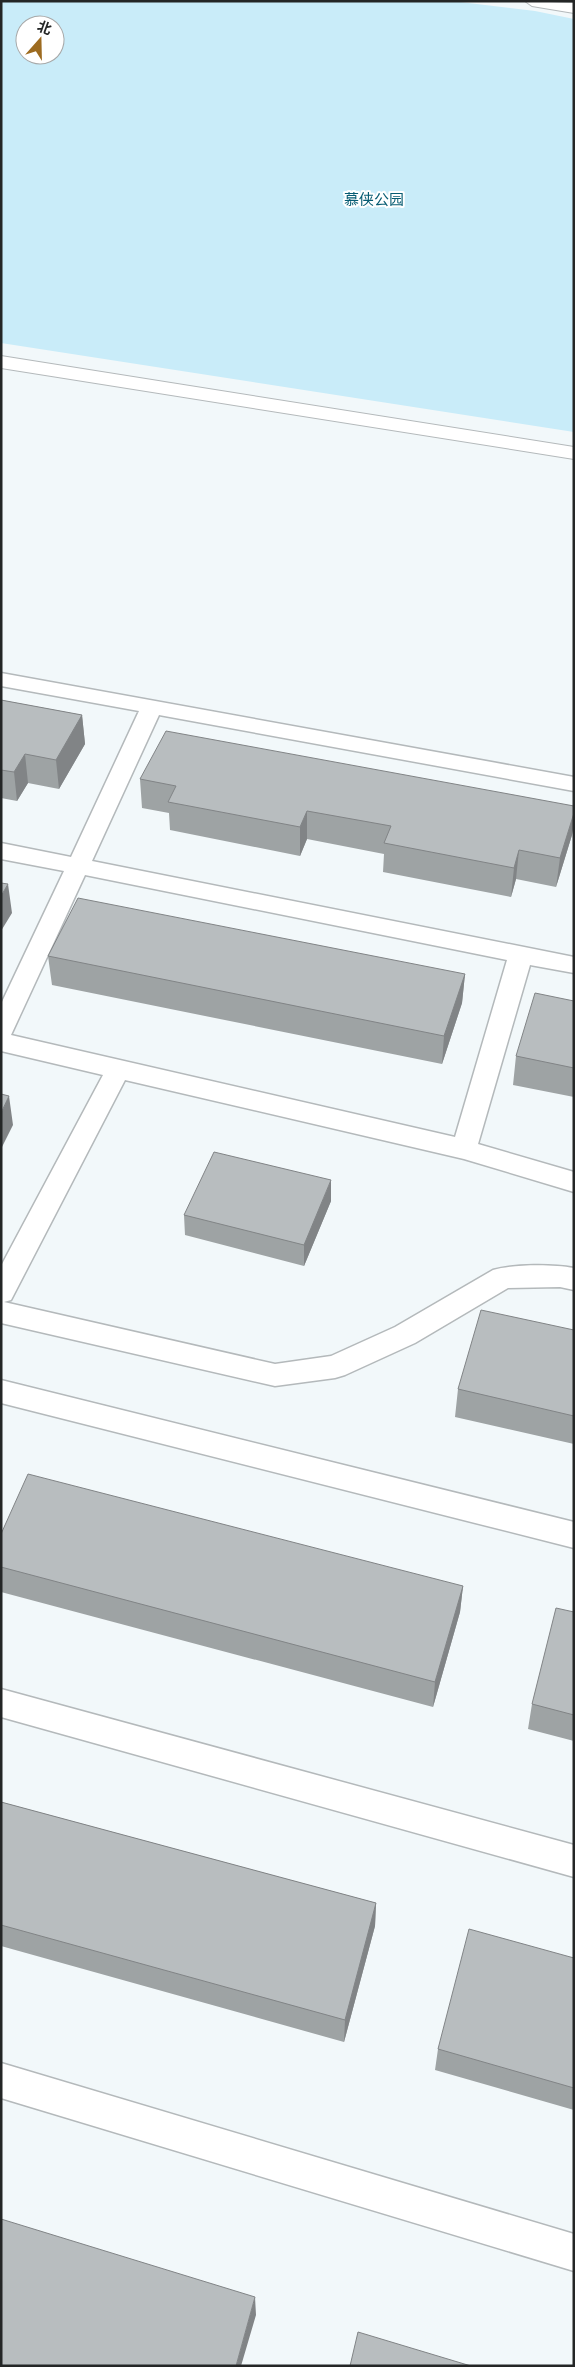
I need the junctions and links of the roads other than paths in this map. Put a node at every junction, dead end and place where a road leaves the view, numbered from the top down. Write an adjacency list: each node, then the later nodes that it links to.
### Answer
1 (532, 1): 2 (street)
2 (574, 8)
3 (1, 362): 4 (street)
4 (574, 453)
5 (1, 679): 6 (lane)
6 (152, 707): 7 (lane); 9 (lane)
7 (574, 784)
8 (1, 851): 9 (lane)
9 (76, 866): 10 (lane); 12 (lane)
10 (522, 954): 11 (lane); 15 (lane)
11 (574, 965)
12 (1, 1031)
13 (1, 1042): 14 (lane)
14 (118, 1069): 15 (lane); 18 (lane)
15 (464, 1149): 16 (lane)
16 (574, 1182)
17 (574, 1279): 19 (lane)
18 (4, 1281)
19 (1, 1312)
20 (1, 1391): 21 (lane)
21 (574, 1535)
22 (1, 1703): 23 (lane)
23 (574, 1861)
24 (1, 2080): 25 (lane)
25 (574, 2253)

